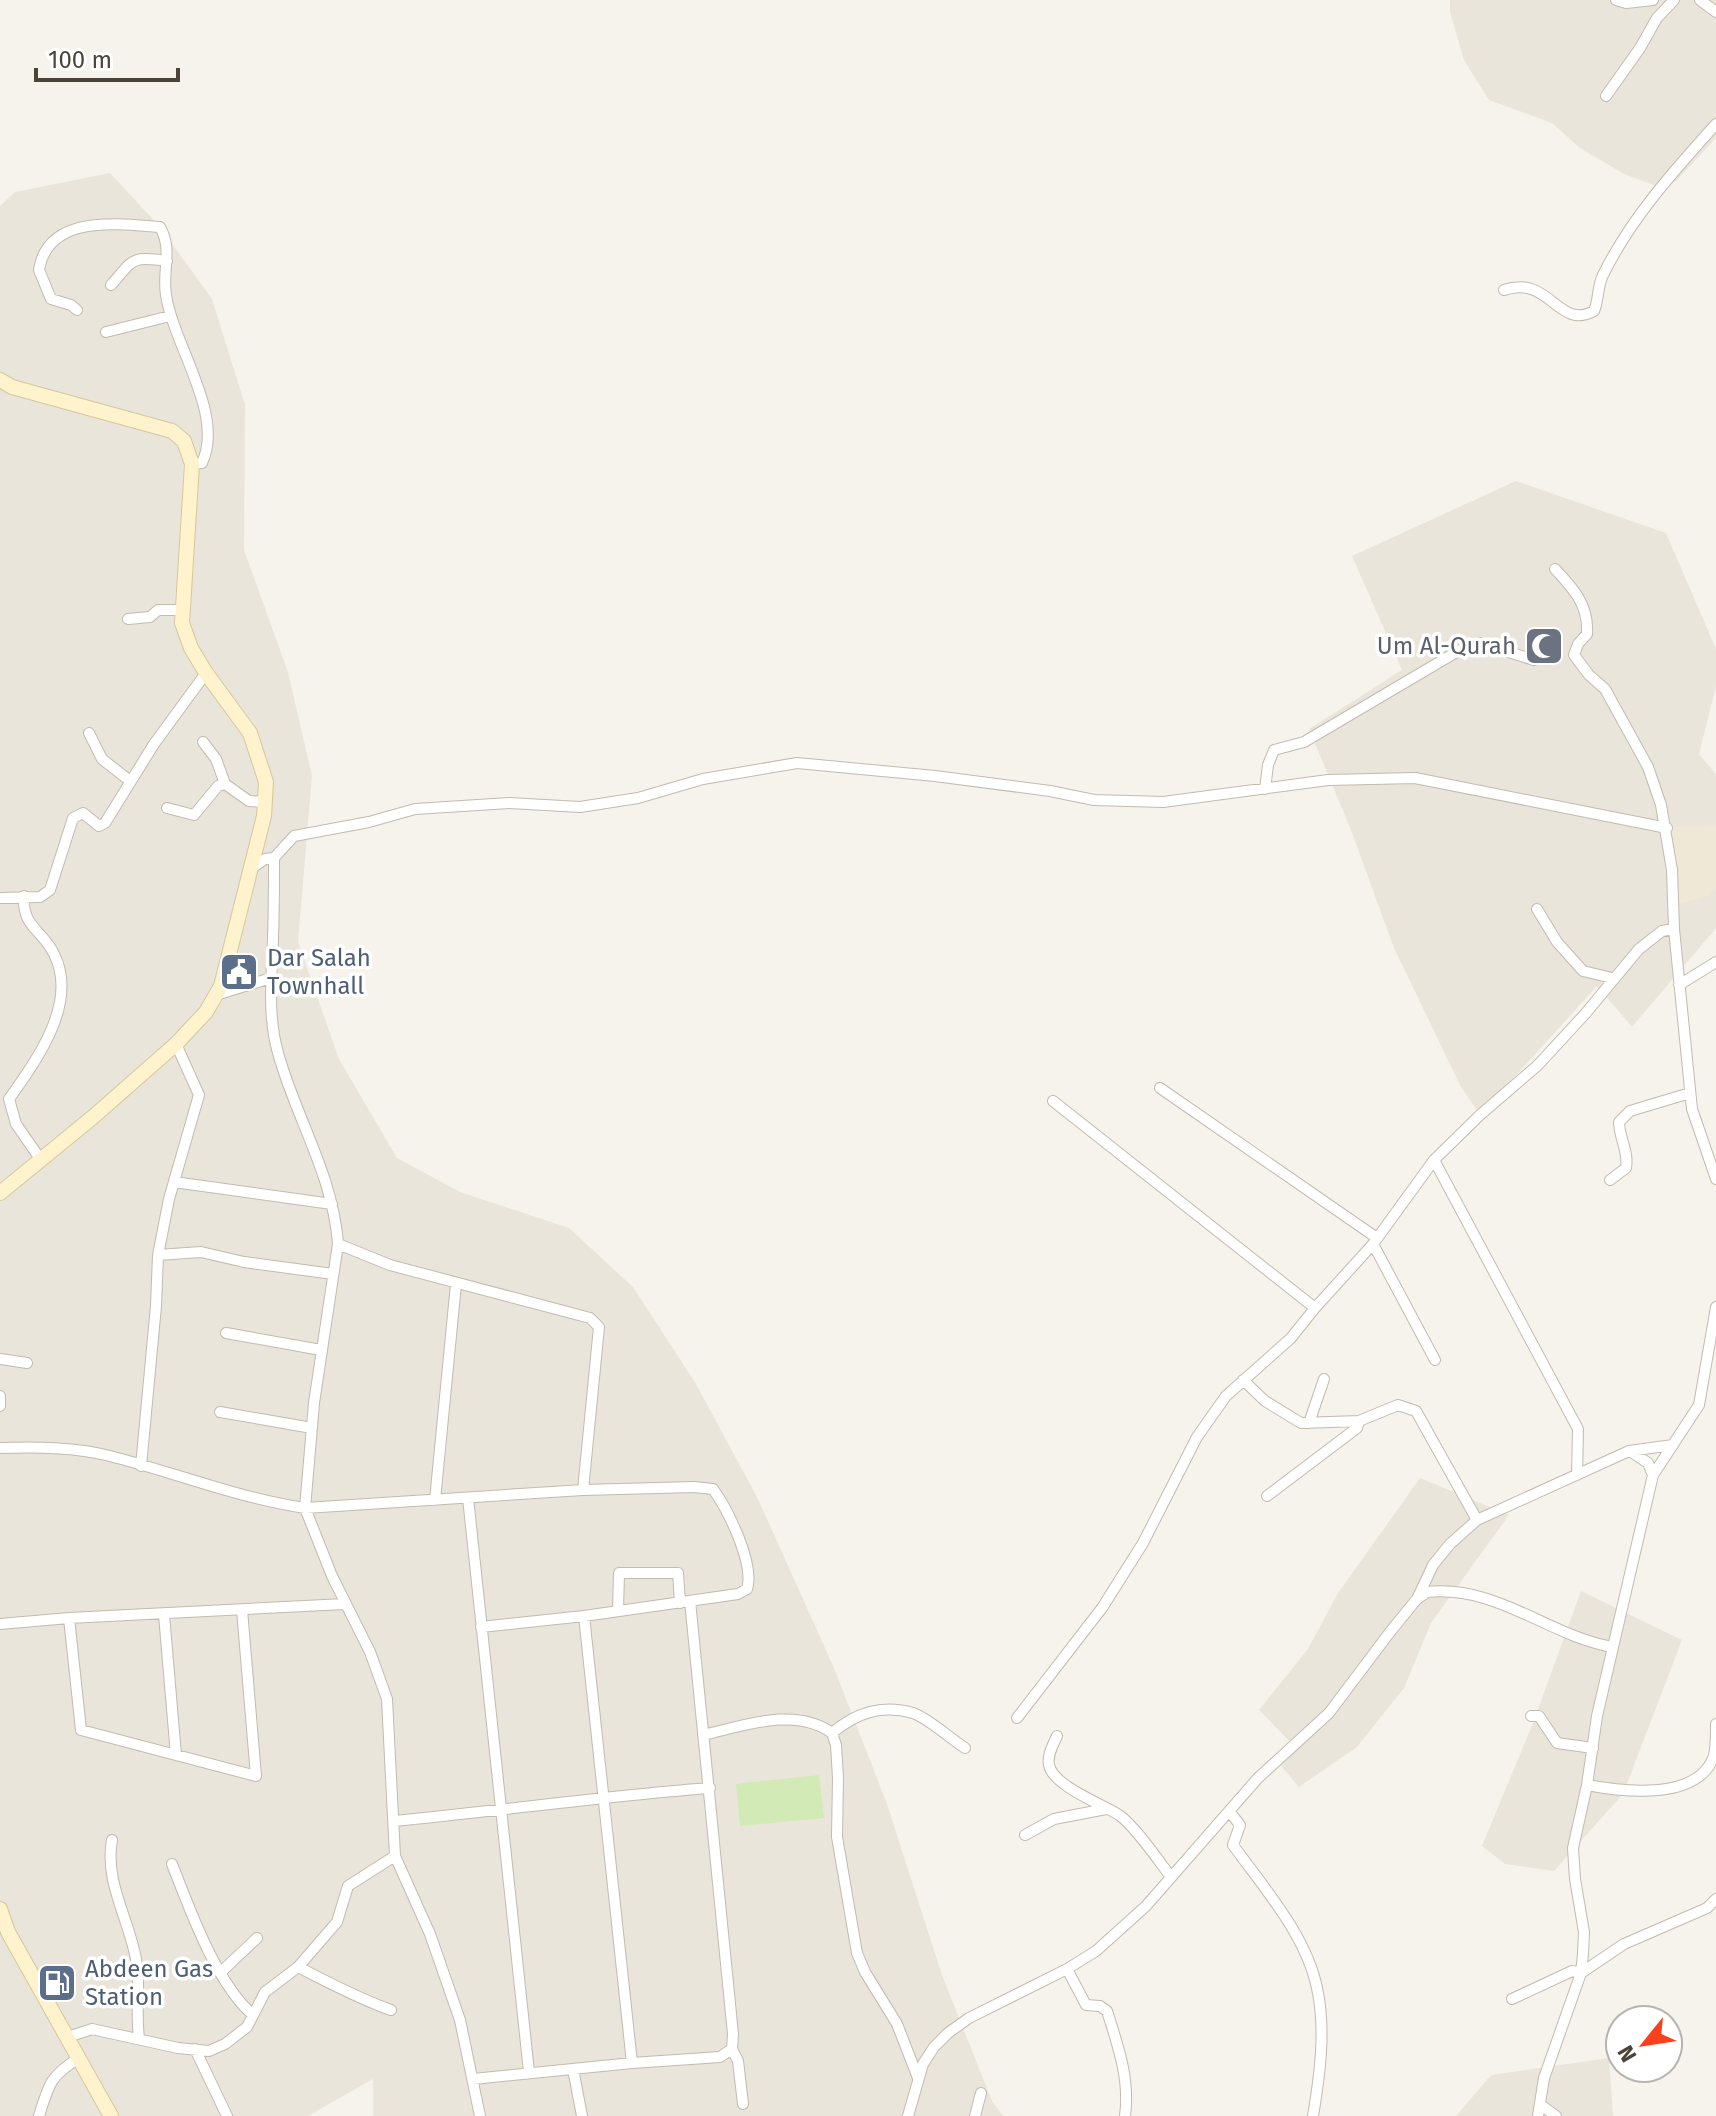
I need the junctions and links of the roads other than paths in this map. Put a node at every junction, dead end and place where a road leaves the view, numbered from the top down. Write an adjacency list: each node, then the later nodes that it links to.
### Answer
1 (1616, 0): 2 (street)
2 (1653, 0)
3 (1674, 0): 6 (street)
4 (1700, 0): 5 (street)
5 (1716, 12)
6 (1606, 96)
7 (1716, 124): 10 (street)
8 (167, 261): 9 (street); 11 (street); 12 (street)
9 (111, 285)
10 (1504, 290)
11 (77, 310)
12 (170, 316): 13 (street); 15 (street)
13 (106, 332)
14 (0, 380): 15 (street)
15 (192, 464): 17 (street)
16 (1555, 569): 28 (street)
17 (183, 610): 18 (street); 20 (street)
18 (128, 619)
19 (1534, 660): 25 (street)
20 (206, 673): 23 (street); 26 (street)
21 (89, 733): 23 (street)
22 (203, 742): 24 (street)
23 (130, 781): 31 (street)
24 (225, 784): 26 (street); 27 (street)
25 (1265, 789): 28 (street); 29 (street)
26 (265, 802): 30 (street)
27 (167, 808)
28 (1667, 828): 34 (street)
29 (274, 858): 30 (street); 36 (street)
30 (252, 868): 39 (street)
31 (24, 896): 32 (street); 43 (street)
32 (0, 898)
33 (1537, 909): 37 (street)
34 (1674, 929): 37 (street); 38 (street)
35 (1716, 962): 38 (street)
36 (271, 978): 39 (street); 51 (street)
37 (1612, 978): 46 (street)
38 (1679, 985): 42 (street)
39 (216, 995): 40 (street)
40 (176, 1044): 45 (street); 49 (street)
41 (1160, 1088): 52 (street)
42 (1690, 1093): 47 (street); 48 (street)
43 (4, 1097): 45 (street)
44 (1053, 1101): 58 (street)
45 (41, 1160): 50 (street)
46 (1434, 1160): 52 (street); 76 (street)
47 (1716, 1179)
48 (1610, 1180)
49 (174, 1182): 51 (street); 54 (street)
50 (0, 1193)
51 (332, 1204): 53 (street)
52 (1375, 1241): 58 (street); 62 (street)
53 (338, 1244): 55 (street); 56 (street)
54 (158, 1255): 55 (street); 75 (street)
55 (333, 1274): 60 (street)
56 (456, 1284): 78 (street); 81 (street)
57 (1716, 1307): 72 (street)
58 (1315, 1308): 65 (street)
59 (226, 1333): 60 (street)
60 (321, 1350): 71 (street)
61 (0, 1359): 63 (street)
62 (1435, 1360)
63 (27, 1363)
64 (1324, 1379): 70 (street)
65 (1243, 1380): 70 (street); 96 (street)
66 (0, 1396): 67 (street)
67 (0, 1406)
68 (220, 1412): 71 (street)
69 (1359, 1421): 70 (street); 79 (street); 83 (street)
70 (1309, 1423)
71 (312, 1428): 82 (street)
72 (1673, 1445): 74 (street); 77 (street)
73 (0, 1448): 75 (street)
74 (1629, 1451): 76 (street); 77 (street)
75 (141, 1466): 82 (street)
76 (1577, 1475): 83 (street)
77 (1653, 1475): 94 (street)
78 (583, 1490): 80 (street); 85 (street)
79 (1267, 1496)
80 (468, 1498): 81 (street); 93 (street)
81 (435, 1500): 82 (street)
82 (305, 1508): 86 (street)
83 (1477, 1520): 84 (street)
84 (1416, 1600): 94 (street); 110 (street)
85 (685, 1602): 88 (street); 88 (street); 99 (street)
86 (345, 1604): 87 (street); 111 (street)
87 (242, 1610): 89 (street); 104 (street)
88 (618, 1611): 90 (street)
89 (164, 1615): 91 (street); 104 (street)
90 (584, 1616): 93 (street); 107 (street)
91 (69, 1618): 92 (street); 104 (street)
92 (0, 1624)
93 (481, 1627): 109 (street)
94 (1612, 1647): 102 (street)
95 (1531, 1716): 102 (street)
96 (1017, 1718)
97 (1716, 1724): 103 (street)
98 (832, 1733): 99 (street); 101 (street); 135 (street)
99 (703, 1735): 106 (street)
100 (1057, 1736): 108 (street)
101 (965, 1748)
102 (1593, 1748): 105 (street)
103 (1715, 1754): 105 (street)
104 (176, 1755)
105 (1587, 1785): 123 (street)
106 (710, 1788): 107 (street); 130 (street)
107 (604, 1796): 109 (street); 132 (street)
108 (1106, 1809): 112 (street); 116 (street)
109 (501, 1810): 111 (street); 134 (street)
110 (1229, 1811): 116 (street); 148 (street)
111 (394, 1821): 114 (street)
112 (1025, 1835)
113 (112, 1840): 128 (street)
114 (395, 1856): 120 (street); 136 (street)
115 (172, 1864): 122 (street)
116 (1171, 1877): 121 (street)
117 (1716, 1899): 123 (street)
118 (0, 1909): 127 (street)
119 (257, 1938): 122 (street)
120 (298, 1967): 125 (street); 126 (street)
121 (1067, 1969): 135 (street); 147 (street)
122 (221, 1972): 126 (street)
123 (1581, 1973): 124 (street); 139 (street)
124 (1512, 1999)
125 (391, 2010)
126 (253, 2015): 129 (street)
127 (68, 2037): 128 (street); 131 (street)
128 (139, 2038): 129 (street)
129 (195, 2049): 142 (street)
130 (732, 2049): 132 (street); 138 (street)
131 (79, 2058): 140 (street); 141 (street)
132 (632, 2063): 133 (street)
133 (573, 2069): 134 (street); 144 (street)
134 (529, 2072): 136 (street)
135 (918, 2078): 145 (street)
136 (473, 2079): 143 (street)
137 (981, 2093): 146 (street)
138 (743, 2104)
139 (1540, 2110): 149 (street)
140 (39, 2116)
141 (111, 2116)
142 (227, 2116)
143 (480, 2116)
144 (582, 2116)
145 (908, 2116)
146 (975, 2116)
147 (1125, 2116)
148 (1313, 2116)
149 (1556, 2116)

